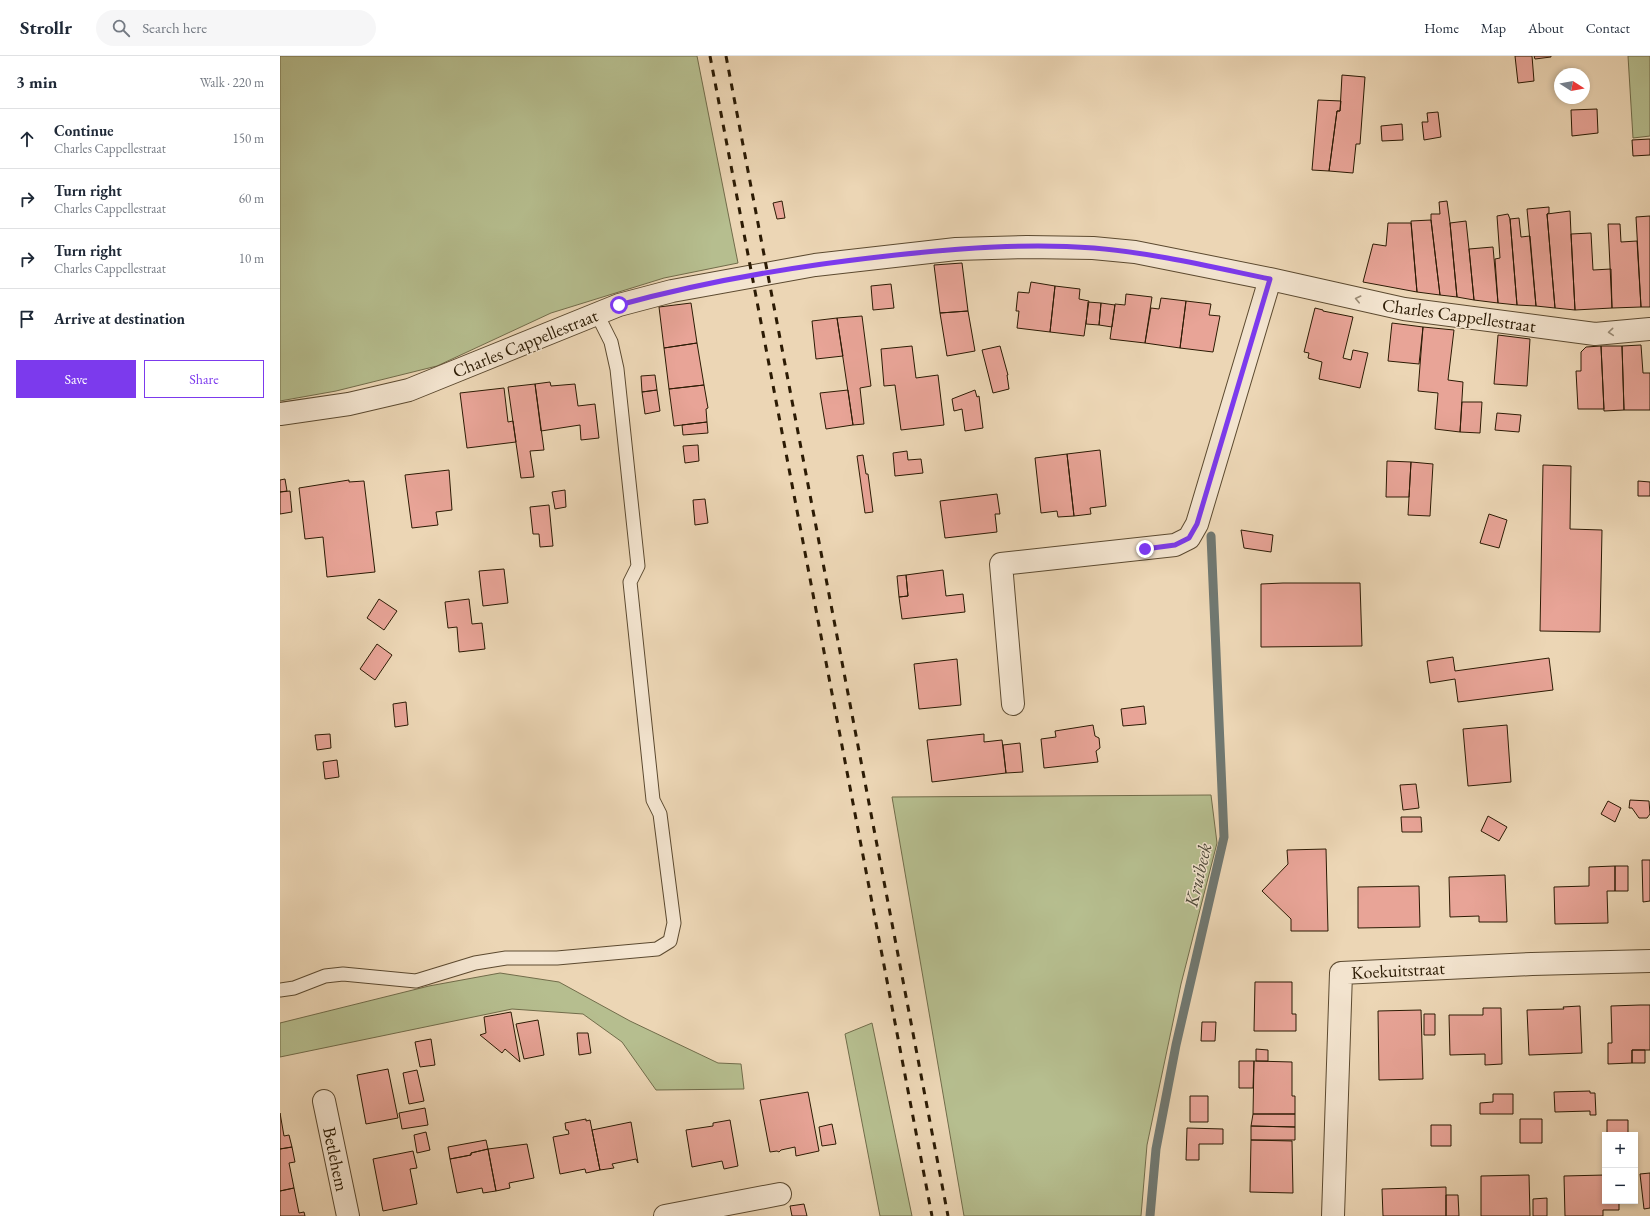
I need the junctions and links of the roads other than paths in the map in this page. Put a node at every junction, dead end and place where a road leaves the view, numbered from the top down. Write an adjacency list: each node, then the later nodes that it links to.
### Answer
1 (1270, 279): 2 (street, Charles Cappellestraat); 3 (street, Charles Cappellestraat, one-way to 1); 5 (street)
2 (597, 314): 4 (street, Charles Cappellestraat); 7 (lane)
3 (1650, 329)
4 (280, 414)
5 (1013, 704)
6 (1650, 962): 12 (street, Koekuitstraat)
7 (280, 990)
8 (324, 1101): 10 (street, Betlehem)
9 (780, 1194): 11 (street)
10 (348, 1216)
11 (665, 1216)
12 (1333, 1216)

